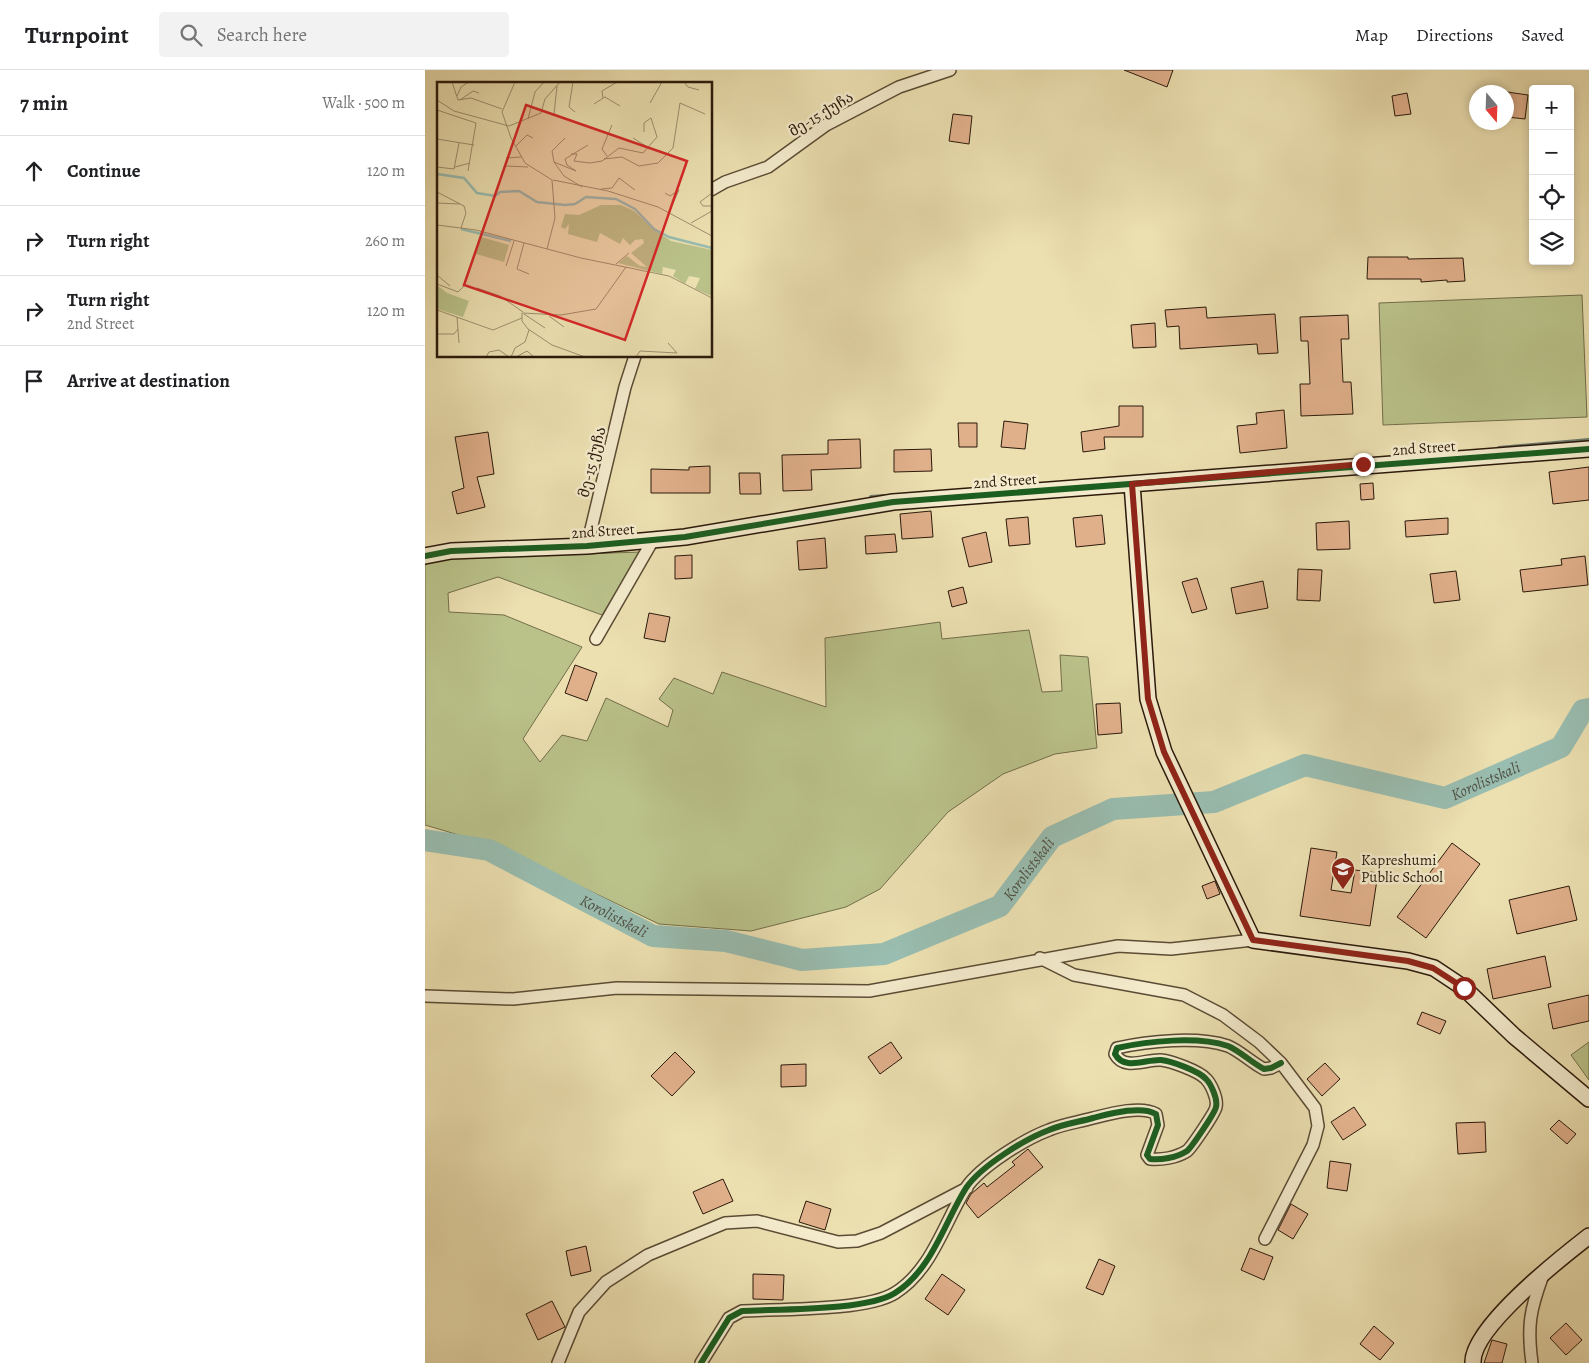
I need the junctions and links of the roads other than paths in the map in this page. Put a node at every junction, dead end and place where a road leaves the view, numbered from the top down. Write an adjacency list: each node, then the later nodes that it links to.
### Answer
1 (950, 70): 2 (street, მე-15 ქუჩა)
2 (713, 189)
3 (634, 358): 7 (street, მე-15 ქუჩა)
4 (1589, 449): 5 (street, 2nd Street)
5 (1132, 484): 6 (street, 2nd Street); 10 (street)
6 (653, 540): 7 (street, 2nd Street); 9 (street)
7 (587, 546): 8 (street, 2nd Street)
8 (425, 556)
9 (597, 639)
10 (1253, 940): 11 (street); 14 (street)
11 (1040, 958): 12 (street); 13 (street)
12 (425, 996)
13 (1281, 1063): 15 (street); 17 (street)
14 (1589, 1099)
15 (967, 1188): 19 (street); 20 (street)
16 (1589, 1236): 18 (street)
17 (1265, 1239)
18 (1544, 1271): 21 (street); 22 (street)
19 (557, 1363)
20 (701, 1363)
21 (1473, 1363)
22 (1532, 1363)

